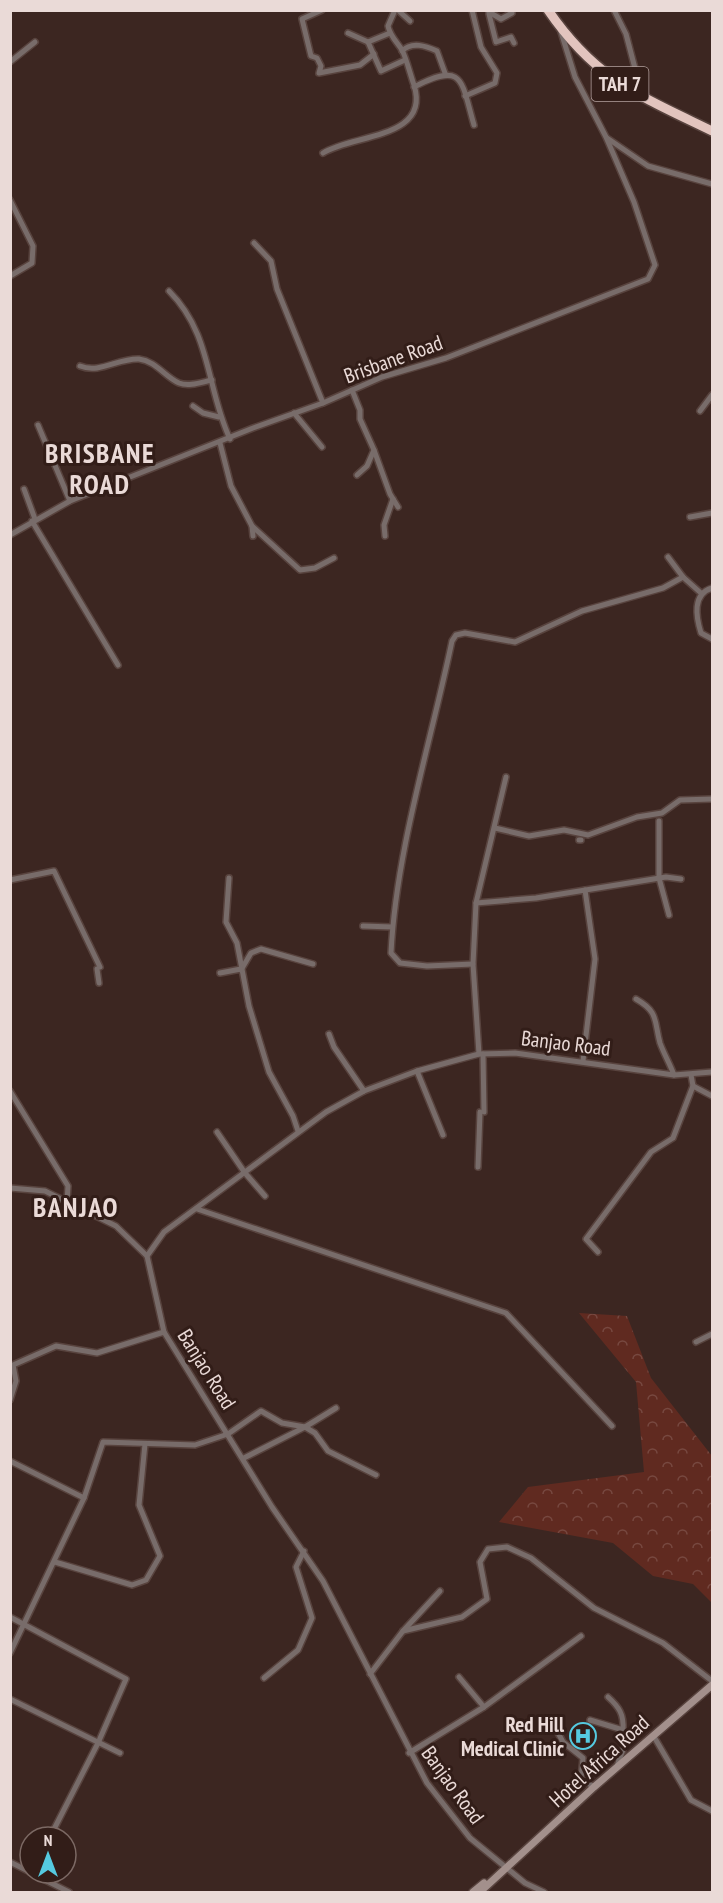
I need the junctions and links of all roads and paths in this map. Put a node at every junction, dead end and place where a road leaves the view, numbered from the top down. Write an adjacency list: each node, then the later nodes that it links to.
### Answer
1 (322, 10): 16 (street)
2 (472, 10): 21 (street)
3 (548, 10): 9 (highway, TAH 7)
4 (614, 10): 22 (street)
5 (398, 11): 8 (street); 11 (street)
6 (489, 12): 7 (street); 14 (street)
7 (512, 13)
8 (410, 21)
9 (560, 27): 22 (highway, TAH 7); 25 (street, Brisbane Road)
10 (348, 33): 13 (street)
11 (390, 33): 13 (street); 15 (street)
12 (35, 42): 18 (street)
13 (368, 42): 16 (street)
14 (514, 43)
15 (402, 51): 17 (street); 19 (street)
16 (374, 54): 17 (street)
17 (405, 60): 20 (street)
18 (10, 62)
19 (445, 73): 20 (street); 21 (street)
20 (414, 87): 26 (street)
21 (465, 96): 23 (street)
22 (643, 97): 24 (highway, TAH 7)
23 (474, 125)
24 (712, 131)
25 (606, 137): 27 (street); 34 (street, Brisbane Road)
26 (323, 153)
27 (712, 184)
28 (10, 200): 30 (street)
29 (254, 243): 36 (street)
30 (10, 276)
31 (169, 291): 33 (street)
32 (80, 366): 33 (street)
33 (212, 383): 40 (street)
34 (352, 390): 36 (street, Brisbane Road); 45 (street)
35 (712, 395): 38 (street)
36 (323, 403): 39 (street, Brisbane Road)
37 (193, 406): 40 (street)
38 (700, 411)
39 (294, 413): 42 (street, Brisbane Road); 44 (street)
40 (219, 417): 42 (street)
41 (38, 425): 49 (street)
42 (230, 439): 43 (street, Brisbane Road)
43 (220, 443): 49 (street, Brisbane Road); 54 (street)
44 (322, 447)
45 (374, 450): 46 (street); 48 (street)
46 (357, 475)
47 (24, 489): 53 (street)
48 (393, 499): 50 (street); 57 (street)
49 (70, 501): 53 (street, Brisbane Road)
50 (398, 507)
51 (712, 513): 52 (street)
52 (690, 517)
53 (34, 520): 55 (street, Brisbane Road); 64 (street)
54 (252, 526): 56 (street); 59 (street)
55 (10, 535)
56 (254, 536)
57 (386, 536)
58 (668, 557): 60 (street)
59 (334, 558)
60 (683, 577): 62 (street); 77 (street)
61 (712, 588): 62 (street)
62 (702, 594): 63 (street)
63 (712, 639)
64 (117, 665)
65 (506, 777): 68 (street)
66 (712, 799): 68 (street)
67 (659, 821): 70 (street)
68 (495, 828): 74 (street)
69 (229, 878): 80 (street)
70 (659, 878): 71 (street); 73 (street); 75 (street)
71 (681, 879)
72 (11, 880): 82 (street)
73 (585, 890): 74 (street); 86 (street)
74 (476, 903): 79 (street)
75 (669, 915)
76 (363, 926): 77 (street)
77 (392, 927): 79 (street)
78 (313, 964): 80 (street)
79 (473, 964): 85 (street)
80 (241, 970): 81 (street); 95 (street)
81 (220, 973)
82 (99, 983)
83 (636, 999): 89 (street)
84 (329, 1034): 93 (street)
85 (481, 1054): 86 (street, Banjao Road); 87 (street, Banjao Road); 98 (street)
86 (583, 1062): 89 (street, Banjao Road)
87 (417, 1071): 93 (street, Banjao Road); 97 (street)
88 (712, 1072): 90 (street, Banjao Road)
89 (674, 1074): 90 (street, Banjao Road)
90 (691, 1075): 91 (street)
91 (693, 1086): 94 (street); 104 (street)
92 (10, 1091): 102 (street)
93 (364, 1091): 95 (street, Banjao Road)
94 (712, 1096)
95 (298, 1131): 99 (street, Banjao Road)
96 (217, 1132): 99 (street)
97 (443, 1134)
98 (478, 1167)
99 (244, 1173): 101 (street); 103 (street, Banjao Road)
100 (10, 1188): 102 (street)
101 (266, 1196)
102 (67, 1202): 105 (street)
103 (197, 1209): 105 (street, Banjao Road); 112 (street)
104 (598, 1252)
105 (147, 1256): 106 (street, Banjao Road)
106 (164, 1332): 109 (street); 114 (street, Banjao Road)
107 (712, 1334): 108 (street)
108 (696, 1342)
109 (12, 1372): 110 (street)
110 (10, 1400)
111 (336, 1408): 113 (street)
112 (612, 1426)
113 (305, 1428): 114 (street); 116 (street); 118 (street)
114 (228, 1434): 115 (street); 116 (street, Banjao Road)
115 (145, 1444): 119 (street); 121 (street)
116 (244, 1458): 120 (street, Banjao Road)
117 (12, 1464): 119 (street)
118 (376, 1475)
119 (84, 1498): 121 (street)
120 (304, 1551): 128 (street, Banjao Road); 130 (street)
121 (55, 1562): 124 (street)
122 (440, 1591): 125 (street)
123 (10, 1617): 124 (street)
124 (25, 1624): 127 (street); 139 (street)
125 (403, 1631): 128 (street); 131 (street)
126 (581, 1636): 134 (street)
127 (10, 1653)
128 (370, 1674): 141 (street, Banjao Road)
129 (459, 1677): 134 (street)
130 (264, 1678)
131 (712, 1683): 138 (street, Hotel Africa Road)
132 (609, 1697): 136 (street)
133 (10, 1700): 139 (street)
134 (484, 1707): 141 (street)
135 (590, 1720): 136 (street)
136 (623, 1730): 142 (street)
137 (557, 1731): 143 (street)
138 (653, 1735): 142 (street, Hotel Africa Road); 144 (street)
139 (98, 1743): 140 (street); 145 (street)
140 (120, 1753)
141 (409, 1753): 146 (street, Banjao Road)
142 (617, 1767): 143 (street, Hotel Africa Road)
143 (594, 1787): 146 (street, Hotel Africa Road)
144 (712, 1811)
145 (56, 1825)
146 (506, 1866): 149 (street, Hotel Africa Road); 150 (street, Hotel Africa Road); 151 (street, Banjao Road)
147 (54, 1885): 148 (street)
148 (69, 1893)
149 (473, 1893)
150 (480, 1893)
151 (544, 1893)

